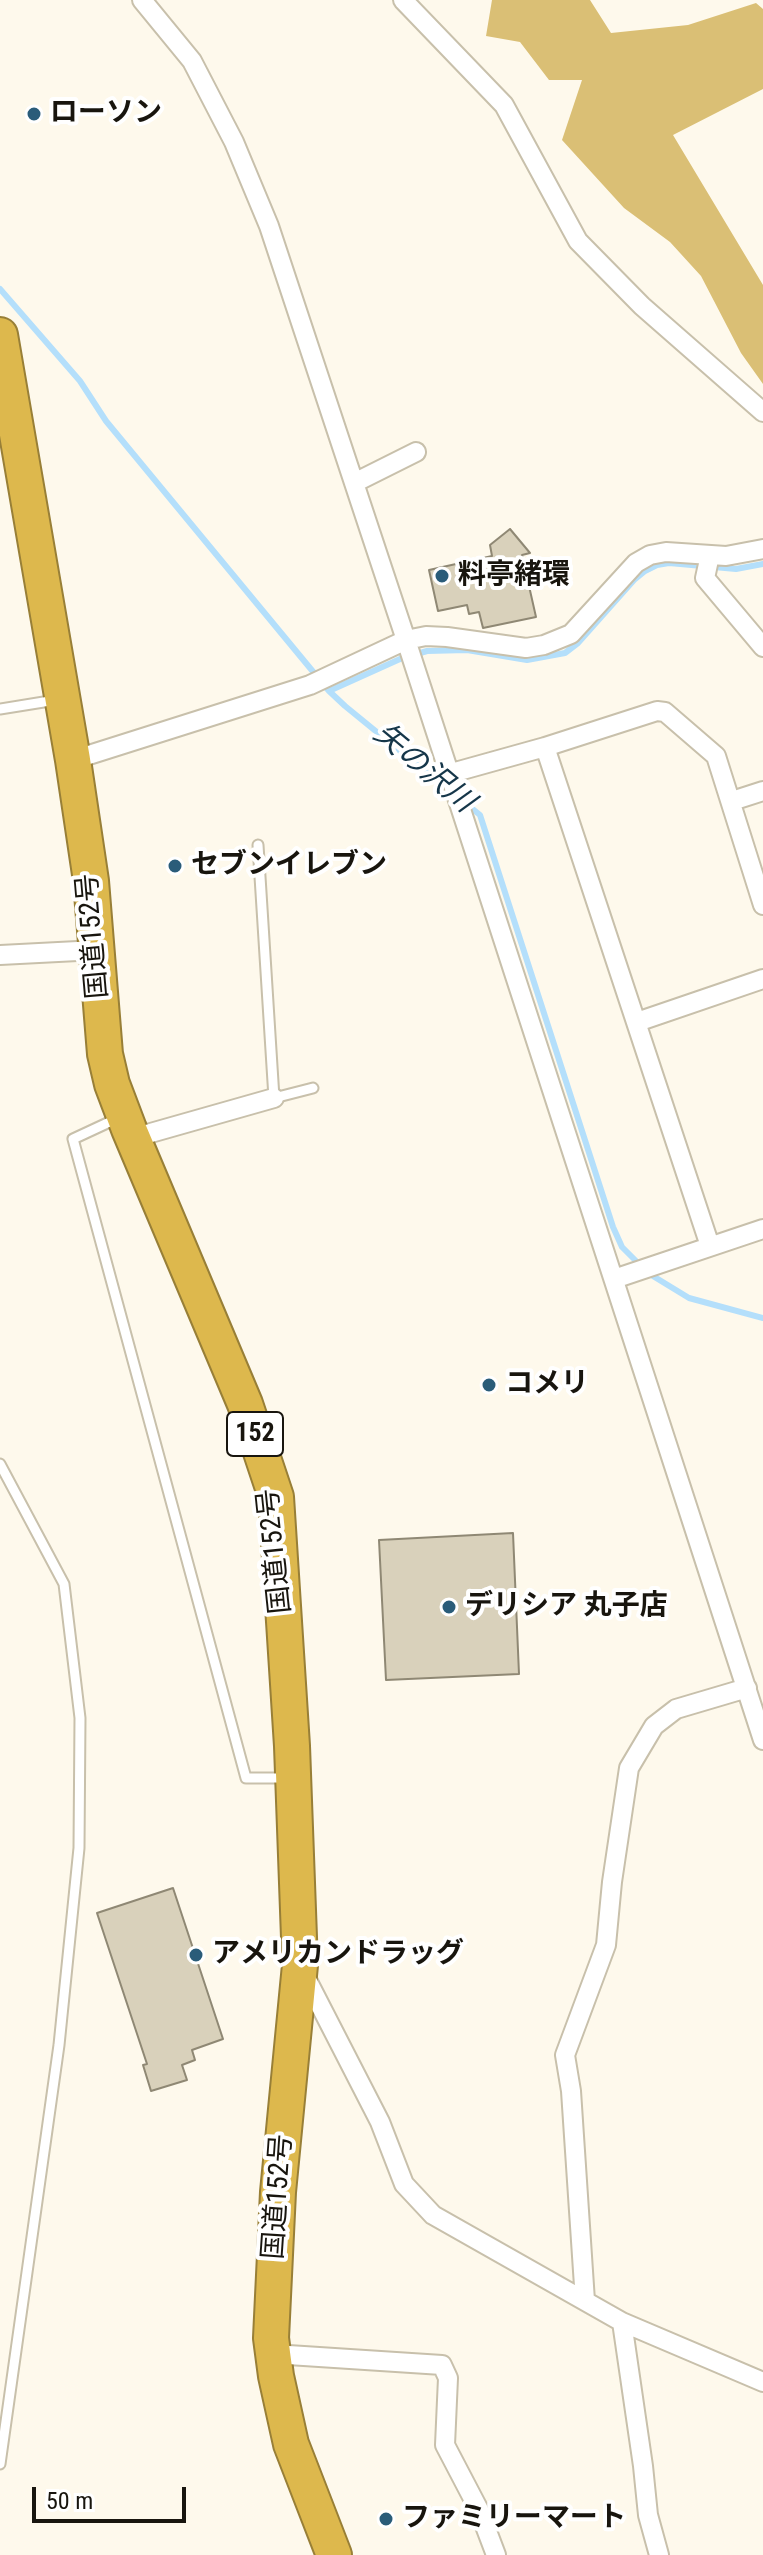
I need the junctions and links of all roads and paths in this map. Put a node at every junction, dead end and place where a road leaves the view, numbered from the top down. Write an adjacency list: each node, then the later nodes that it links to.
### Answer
1 (142, 0): 6 (street)
2 (403, 0): 4 (street)
3 (0, 335): 11 (highway, 国道152号 / 152)
4 (763, 412)
5 (416, 452): 6 (street)
6 (354, 483): 10 (street)
7 (763, 549): 8 (street)
8 (708, 563): 9 (street); 10 (street)
9 (763, 647)
10 (409, 650): 14 (street); 15 (street)
11 (63, 699): 12 (lane); 14 (highway, 国道152号 / 152)
12 (0, 709)
13 (545, 747): 15 (street); 17 (street); 23 (street)
14 (73, 760): 20 (highway, 国道152号 / 152)
15 (450, 779): 29 (street)
16 (763, 791): 17 (street)
17 (732, 801): 19 (street)
18 (258, 845): 25 (lane)
19 (763, 905)
20 (97, 950): 21 (street); 26 (highway, 国道152号 / 152)
21 (0, 955)
22 (763, 979): 23 (street)
23 (637, 1022): 28 (street)
24 (313, 1088): 25 (lane)
25 (274, 1098): 26 (street)
26 (128, 1127): 33 (highway, 国道152号 / 152); 33 (lane)
27 (763, 1229): 28 (street)
28 (710, 1246): 29 (street)
29 (614, 1279): 31 (street)
30 (0, 1464): 39 (lane)
31 (747, 1688): 32 (street); 35 (street)
32 (763, 1740)
33 (294, 1779): 34 (highway, 国道152号 / 152)
34 (300, 1965): 35 (street); 37 (highway, 国道152号 / 152)
35 (585, 2301): 36 (street)
36 (622, 2322): 38 (street); 42 (street)
37 (273, 2354): 40 (highway, 国道152号 / 152); 41 (street)
38 (763, 2382)
39 (0, 2464)
40 (334, 2555)
41 (496, 2555)
42 (659, 2555)

